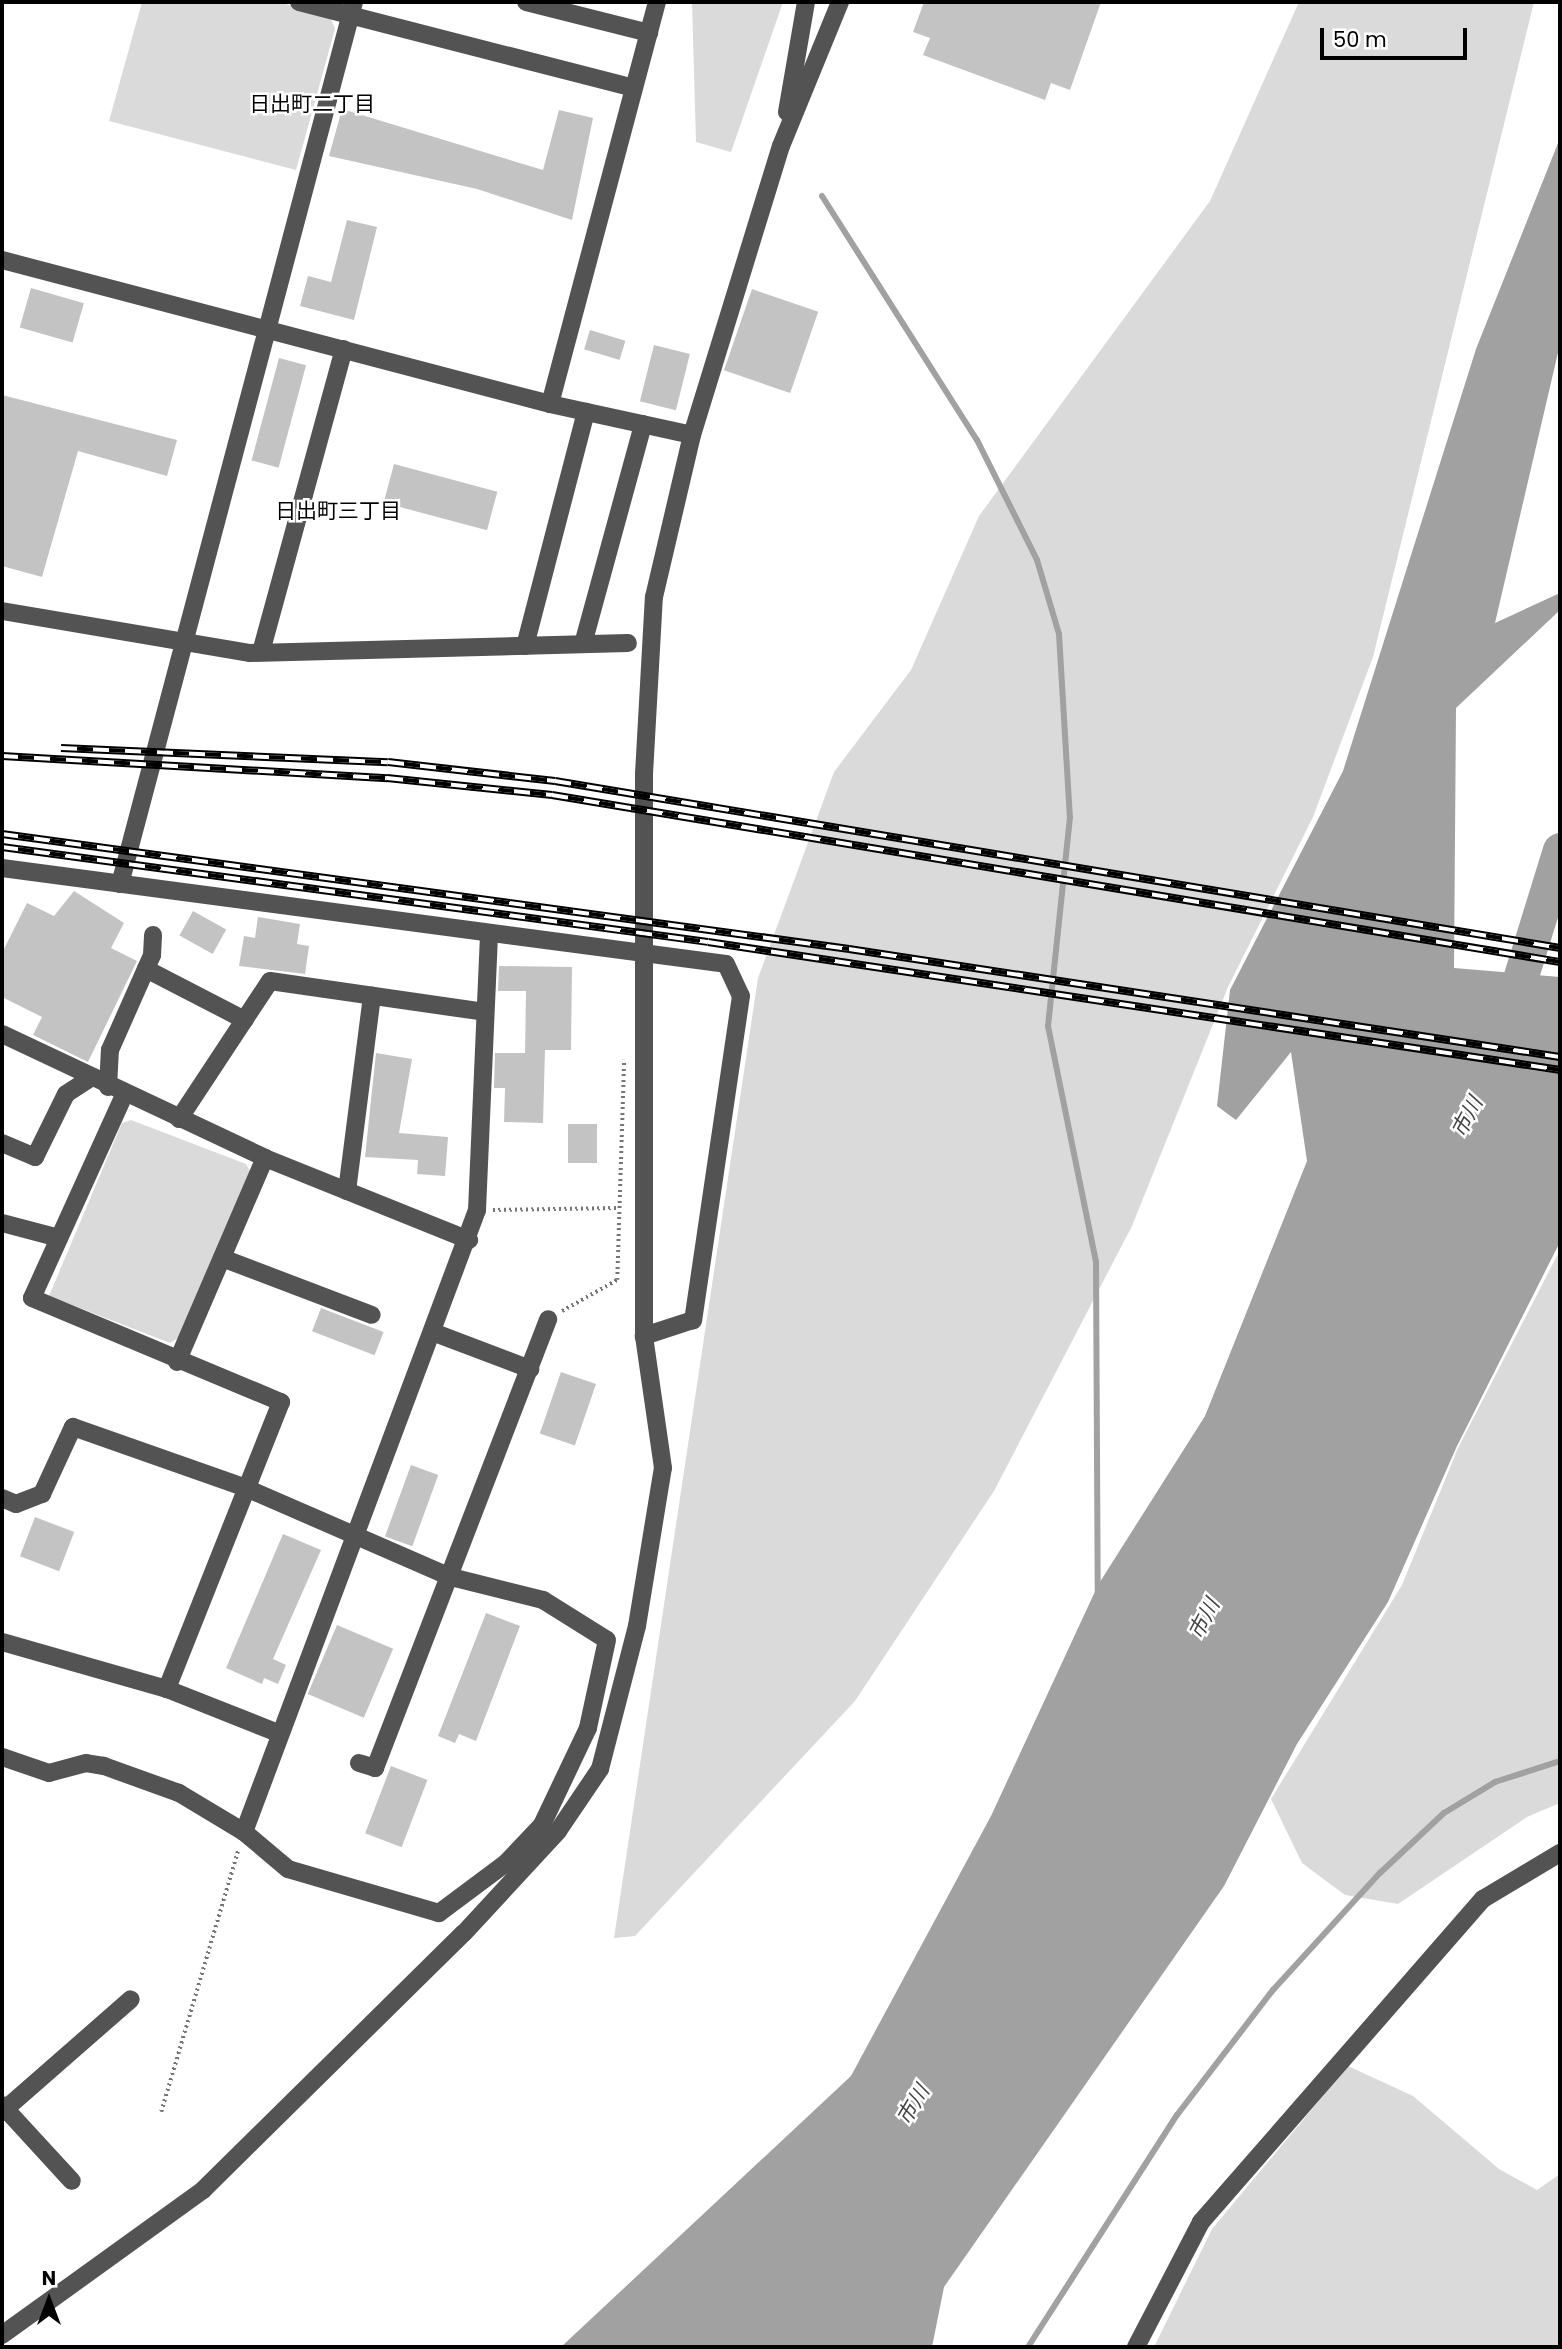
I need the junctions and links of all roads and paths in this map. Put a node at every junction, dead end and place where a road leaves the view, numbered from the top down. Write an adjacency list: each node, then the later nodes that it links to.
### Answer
1 (299, 2): 6 (street)
2 (526, 2): 7 (street)
3 (657, 2): 7 (street)
4 (807, 2): 9 (street)
5 (840, 2): 9 (street)
6 (352, 9): 8 (street); 11 (street)
7 (649, 33): 8 (street)
8 (633, 88): 13 (street)
9 (781, 146): 16 (street)
10 (2, 260): 11 (street)
11 (268, 329): 12 (street); 18 (street)
12 (344, 349): 13 (street); 22 (street)
13 (550, 404): 14 (street)
14 (586, 412): 15 (street); 21 (street)
15 (643, 424): 16 (street); 20 (street)
16 (692, 435): 27 (street)
17 (2, 611): 18 (street)
18 (183, 642): 22 (street); 24 (street)
19 (628, 643): 20 (street)
20 (583, 644): 21 (street)
21 (524, 646): 22 (street)
22 (261, 652)
23 (2, 868): 24 (street)
24 (120, 884): 26 (street)
25 (153, 935): 28 (street)
26 (489, 935): 27 (street); 30 (street)
27 (643, 953): 49 (street); 49 (street)
28 (146, 969): 31 (street); 35 (street)
29 (372, 996): 30 (street); 31 (street); 39 (street)
30 (485, 1012): 41 (street)
31 (245, 1020): 36 (street)
32 (2, 1034): 34 (street)
33 (624, 1046): 40 (path)
34 (89, 1079): 35 (street); 37 (street)
35 (117, 1090): 36 (street); 43 (street)
36 (179, 1119): 38 (street)
37 (2, 1143)
38 (265, 1158): 39 (street); 45 (street)
39 (347, 1191): 44 (street)
40 (619, 1208): 41 (path); 47 (path)
41 (477, 1210): 44 (street)
42 (2, 1223): 43 (street)
43 (59, 1238): 50 (street)
44 (469, 1240): 48 (street)
45 (222, 1258): 46 (street); 50 (street)
46 (372, 1315)
47 (548, 1319): 51 (street)
48 (435, 1333): 51 (street); 54 (street)
49 (644, 1336): 61 (street)
50 (177, 1362): 52 (street)
51 (530, 1369): 55 (street)
52 (246, 1488): 53 (street); 54 (street); 57 (street)
53 (2, 1497)
54 (359, 1538): 55 (street); 58 (street)
55 (451, 1577): 60 (street); 61 (street)
56 (2, 1642): 57 (street)
57 (167, 1689): 58 (street)
58 (278, 1733): 62 (street)
59 (2, 1757): 62 (street)
60 (359, 1763)
61 (550, 1828): 62 (street); 68 (street)
62 (244, 1832): 66 (path)
63 (1560, 1853): 69 (street)
64 (131, 1999): 65 (street)
65 (3, 2108): 67 (street)
66 (160, 2112)
67 (72, 2181)
68 (2, 2335)
69 (1136, 2347)

